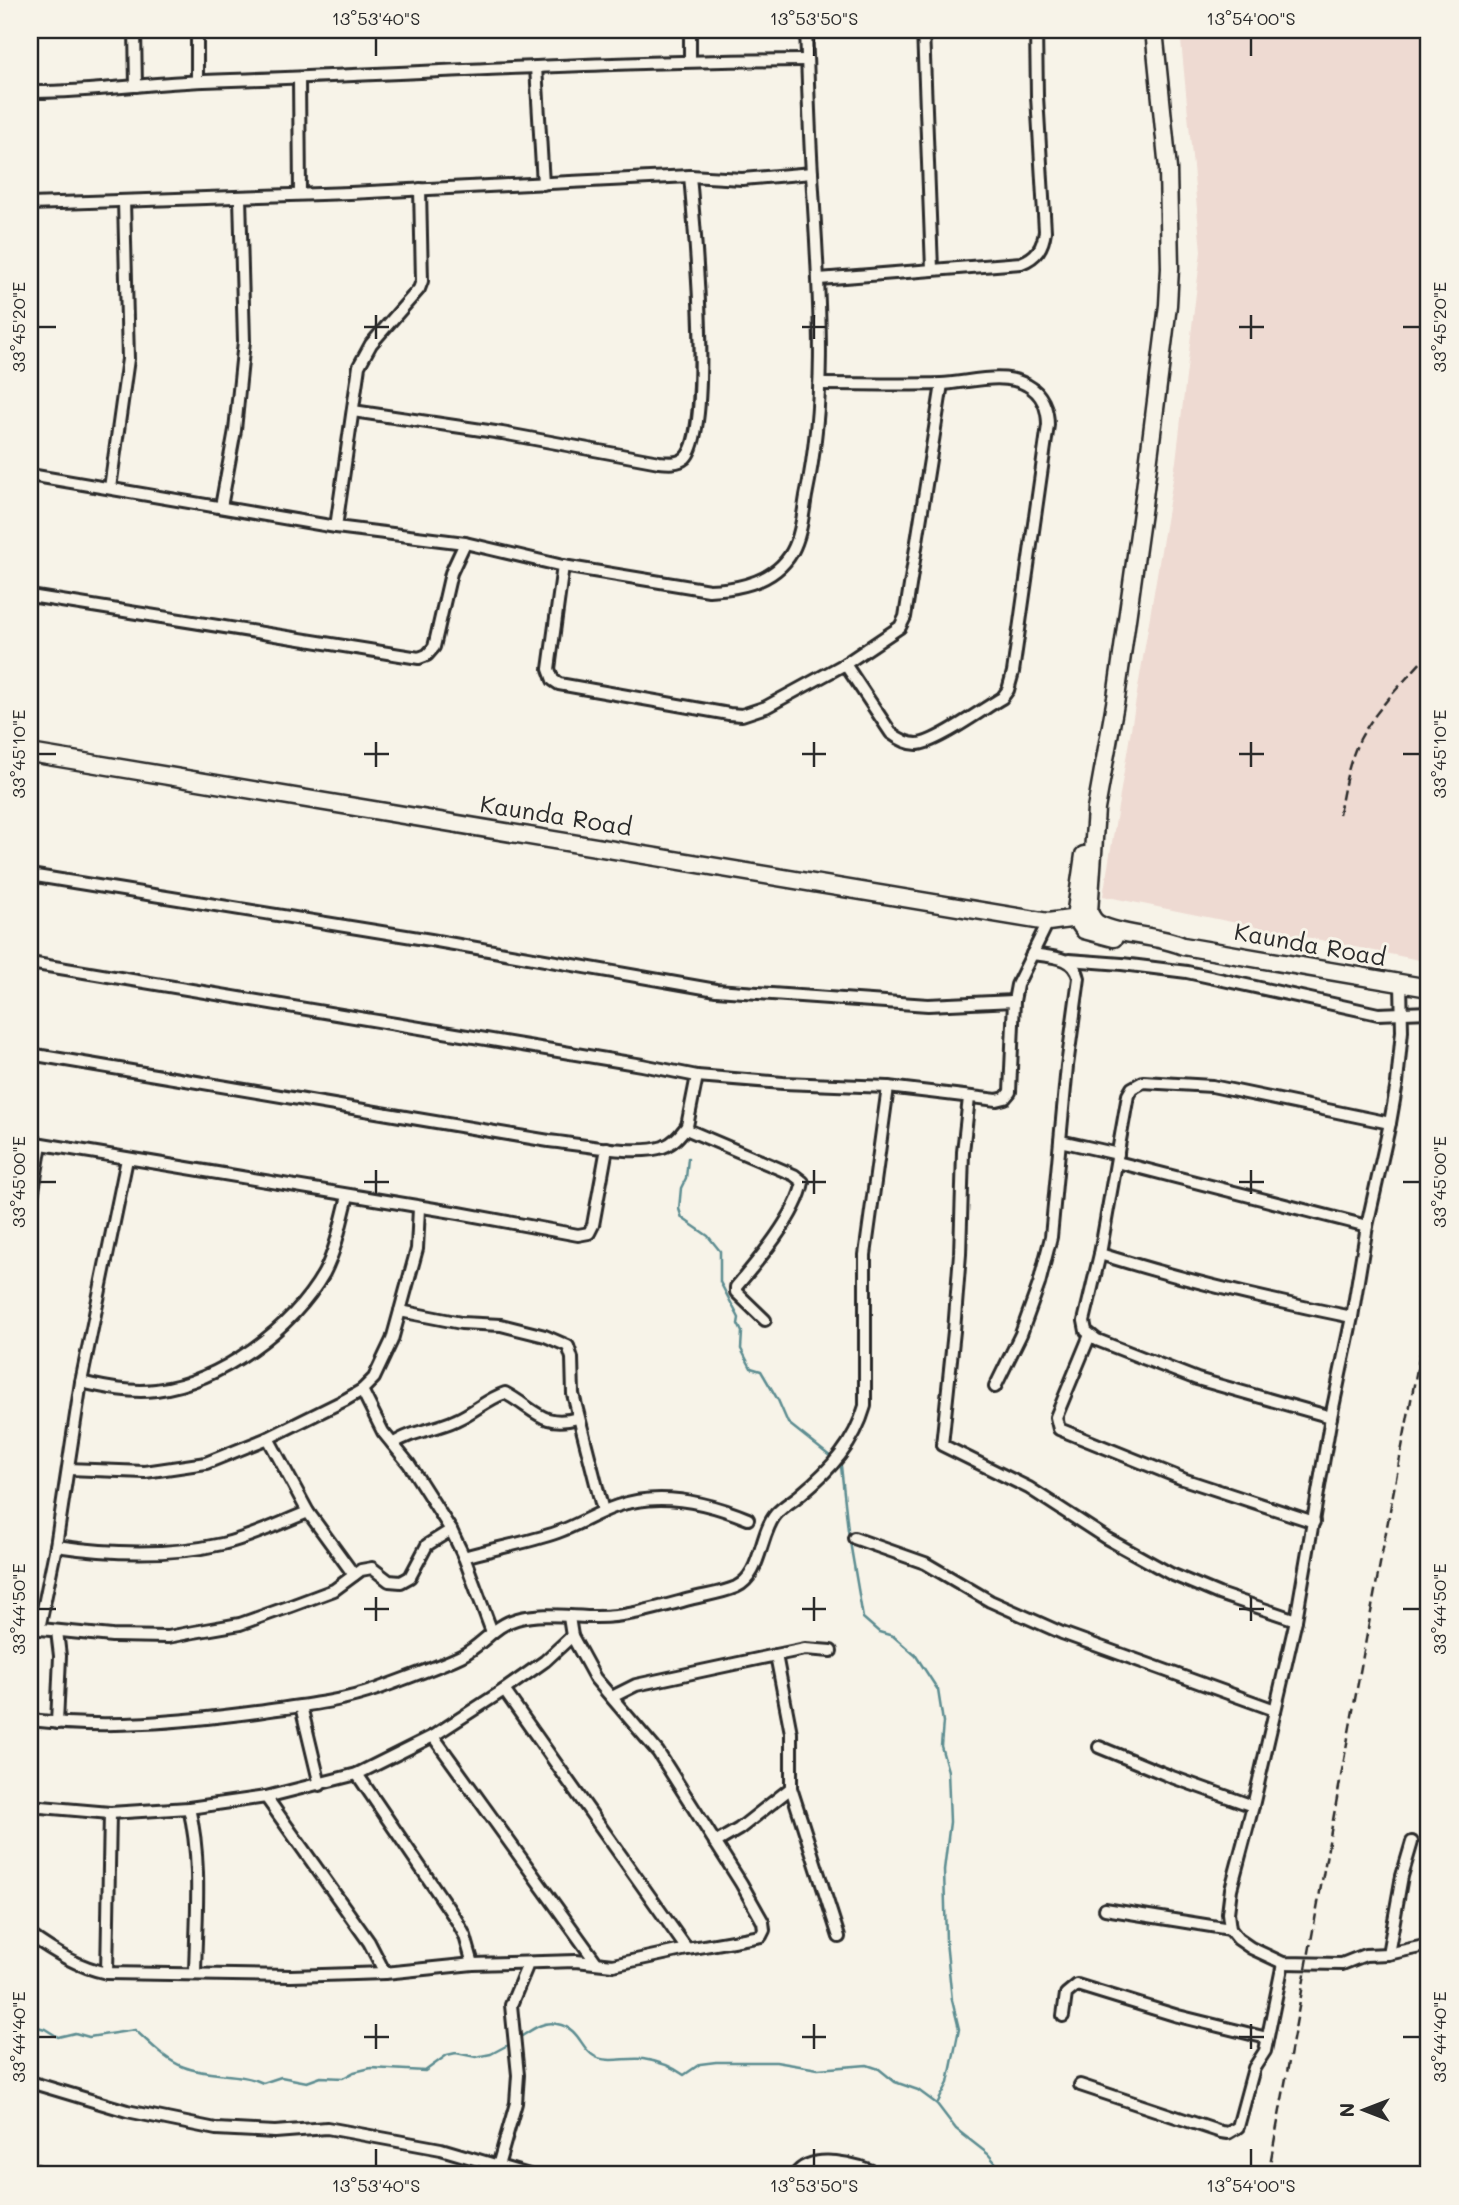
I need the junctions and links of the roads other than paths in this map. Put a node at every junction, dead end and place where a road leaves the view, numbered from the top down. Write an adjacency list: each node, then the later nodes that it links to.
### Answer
1 (135, 30): 13 (street)
2 (197, 30): 12 (street)
3 (690, 30): 9 (street)
4 (806, 30): 8 (street)
5 (923, 30): 23 (street)
6 (1036, 30): 23 (street)
7 (1154, 30): 38 (main road)
8 (807, 60): 9 (street); 15 (street)
9 (690, 61): 10 (street)
10 (536, 67): 11 (street); 17 (street)
11 (299, 78): 12 (street); 19 (street)
12 (197, 81): 13 (street)
13 (136, 86): 14 (street)
14 (30, 92)
15 (812, 173): 16 (street); 24 (street)
16 (690, 176): 17 (street); 27 (street)
17 (543, 184): 18 (street)
18 (420, 190): 19 (street); 27 (street)
19 (300, 194): 20 (street)
20 (240, 197): 21 (street); 30 (street)
21 (124, 201): 22 (street); 29 (street)
22 (30, 204)
23 (932, 269): 24 (street)
24 (819, 279): 25 (street)
25 (821, 384): 26 (street); 33 (street)
26 (942, 384): 35 (street); 35 (street)
27 (353, 411): 31 (street)
28 (30, 475): 29 (street)
29 (110, 488): 30 (street)
30 (222, 508): 31 (street)
31 (336, 527): 32 (street)
32 (465, 543): 33 (street); 34 (street)
33 (563, 566): 35 (street)
34 (30, 596)
35 (845, 664)
36 (30, 753): 39 (main road, Kaunda Road)
37 (30, 875): 45 (street)
38 (1082, 907): 39 (main road, Kaunda Road); 43 (main road, Kaunda Road)
39 (1048, 922): 40 (street)
40 (1032, 954): 41 (street); 45 (street)
41 (1069, 960): 47 (street); 54 (street)
42 (30, 963): 49 (street)
43 (1401, 983): 44 (main road, Kaunda Road); 47 (street)
44 (1429, 988)
45 (1014, 1001): 51 (street)
46 (1429, 1012): 47 (street)
47 (1401, 1013): 52 (street)
48 (30, 1054): 56 (street)
49 (697, 1076): 50 (street); 53 (street)
50 (888, 1087): 51 (street); 85 (street)
51 (970, 1098): 86 (street)
52 (1390, 1123): 57 (street); 62 (street)
53 (687, 1126): 56 (street); 66 (street)
54 (1060, 1141): 57 (street); 69 (street)
55 (36, 1143): 58 (street); 60 (street)
56 (607, 1148): 61 (street)
57 (1118, 1158): 62 (street); 63 (street)
58 (127, 1159): 59 (street); 68 (street)
59 (348, 1196): 61 (street); 68 (street)
60 (30, 1208)
61 (419, 1208): 64 (street)
62 (1367, 1226): 65 (street)
63 (1100, 1254): 65 (street); 67 (street)
64 (400, 1311): 70 (street); 72 (street)
65 (1352, 1317): 71 (street)
66 (765, 1320)
67 (1090, 1335): 71 (street); 79 (street)
68 (82, 1382): 75 (street)
69 (995, 1387)
70 (362, 1390): 73 (street); 74 (street)
71 (1331, 1417): 79 (street)
72 (578, 1418): 74 (street); 76 (street)
73 (268, 1438): 75 (street); 77 (street)
74 (393, 1444): 80 (street)
75 (68, 1469): 82 (street)
76 (603, 1511): 78 (street); 83 (street)
77 (308, 1512): 82 (street); 84 (street)
78 (748, 1519)
79 (1314, 1522): 86 (street)
80 (451, 1530): 83 (street); 84 (street)
81 (853, 1538): 96 (street)
82 (56, 1546): 87 (street)
83 (464, 1557): 89 (street)
84 (354, 1575): 88 (street)
85 (569, 1617): 89 (street); 90 (street)
86 (1296, 1620): 96 (street)
87 (35, 1629): 88 (street)
88 (57, 1631): 98 (street)
89 (492, 1632): 95 (street)
90 (572, 1636): 93 (street); 94 (street)
91 (831, 1651): 92 (street)
92 (776, 1655): 94 (street); 103 (street)
93 (504, 1690): 99 (street); 116 (street)
94 (612, 1697): 110 (street)
95 (301, 1706): 98 (street); 102 (street)
96 (1275, 1710): 106 (street)
97 (30, 1720): 98 (street)
98 (57, 1723)
99 (433, 1736): 101 (street); 118 (street)
100 (1099, 1747): 106 (street)
101 (357, 1774): 102 (street); 120 (street)
102 (320, 1785): 104 (street)
103 (792, 1788): 110 (street); 114 (street)
104 (266, 1797): 107 (street); 124 (street)
105 (30, 1806): 108 (street)
106 (1253, 1806): 112 (street)
107 (189, 1808): 108 (street); 123 (street)
108 (110, 1813): 122 (street)
109 (1412, 1842): 117 (street)
110 (715, 1843): 116 (street)
111 (1105, 1909): 112 (street)
112 (1230, 1929): 119 (street)
113 (30, 1935): 122 (street)
114 (839, 1937)
115 (1429, 1945): 117 (street)
116 (687, 1949): 118 (street)
117 (1388, 1954): 119 (street)
118 (596, 1962): 121 (street)
119 (1283, 1963): 126 (street)
120 (473, 1964): 121 (street); 124 (street)
121 (528, 1964): 129 (street)
122 (107, 1973): 123 (street)
123 (195, 1973): 124 (street)
124 (385, 1973)
125 (1063, 2016): 126 (street)
126 (1267, 2038): 128 (street)
127 (30, 2082): 129 (street)
128 (1080, 2085)
129 (496, 2165): 132 (street); 133 (street)
130 (30, 2169): 131 (street)
131 (50, 2175)
132 (486, 2175)
133 (529, 2175)
134 (795, 2175): 135 (street)
135 (881, 2175)

